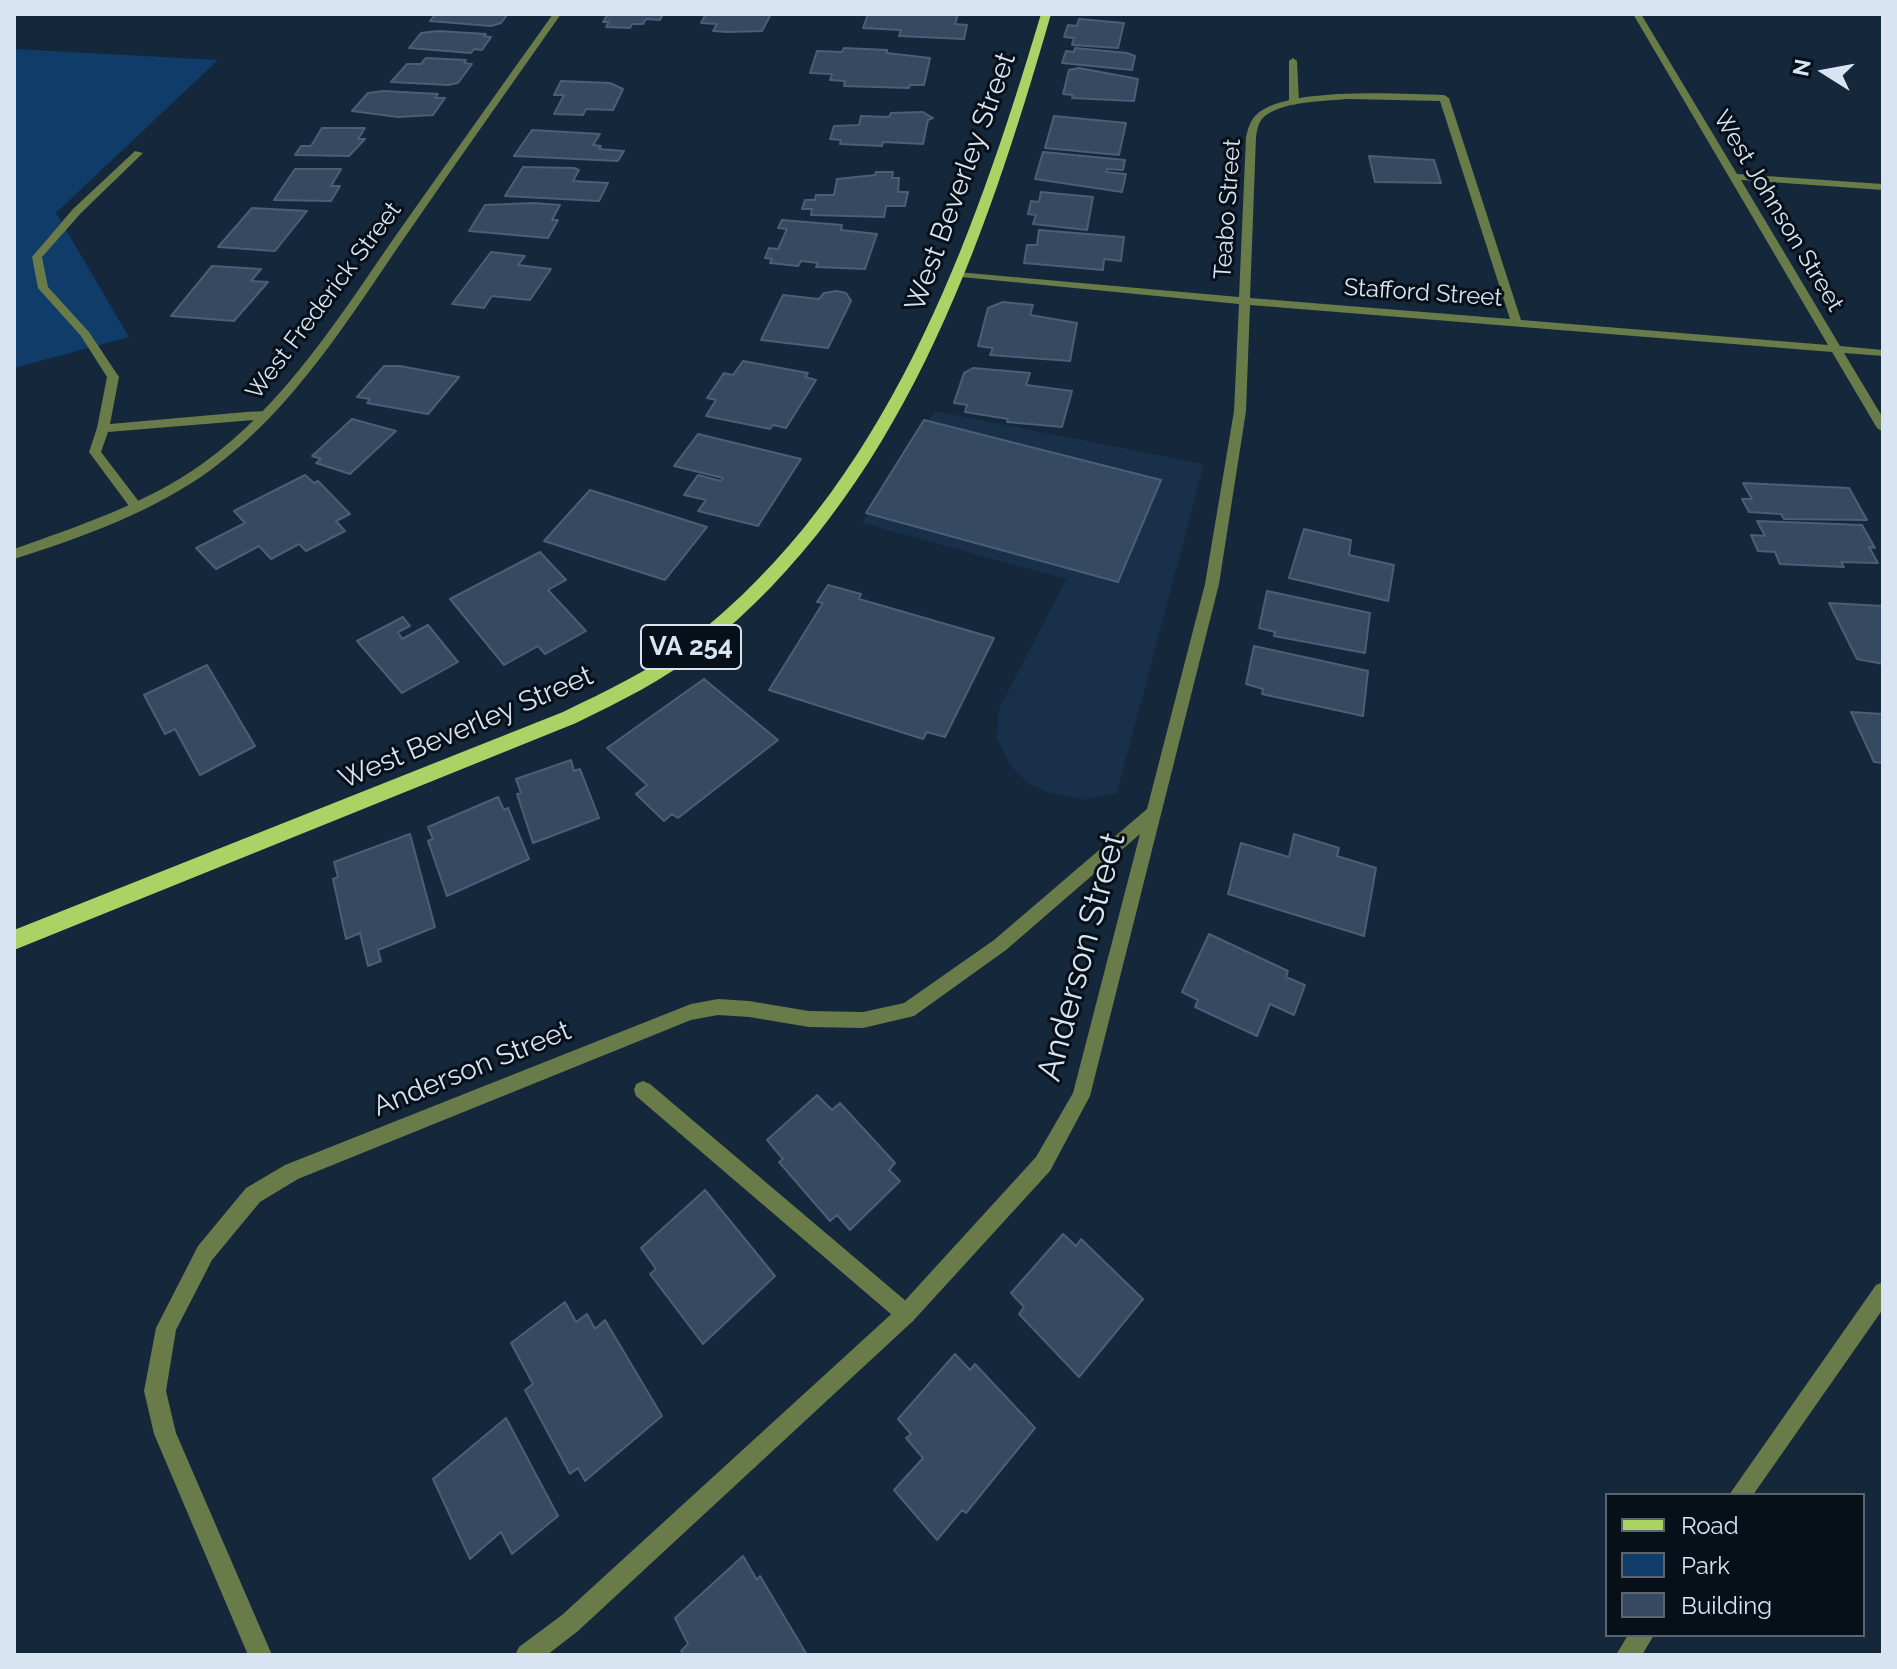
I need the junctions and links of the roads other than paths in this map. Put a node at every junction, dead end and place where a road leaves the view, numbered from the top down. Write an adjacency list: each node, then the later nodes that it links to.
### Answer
1 (557, 14): 14 (street, West Frederick Street)
2 (1046, 14): 9 (main road, West Beverley Street / VA 254)
3 (1637, 14): 7 (street, West Johnson Street)
4 (1293, 61): 5 (street)
5 (1294, 102): 10 (street, Teabo Street); 11 (street, Teabo Street)
6 (138, 153): 15 (street)
7 (1734, 177): 8 (street); 12 (street, West Johnson Street)
8 (1883, 187)
9 (961, 274): 10 (street, Stafford Street); 20 (main road, West Beverley Street / VA 254)
10 (1242, 301): 11 (street, Stafford Street); 19 (street, Anderson Street)
11 (1516, 322): 12 (street, Stafford Street)
12 (1837, 350): 13 (street, Stafford Street); 16 (street, West Johnson Street)
13 (1883, 353)
14 (266, 415): 15 (street); 17 (street, West Frederick Street)
15 (103, 428): 17 (street)
16 (1883, 428)
17 (137, 507): 18 (street, West Frederick Street)
18 (14, 554)
19 (1153, 813): 23 (street, Anderson Street); 26 (street, Anderson Street)
20 (14, 940)
21 (643, 1090): 23 (street)
22 (1883, 1292): 24 (street)
23 (906, 1314): 27 (street, Anderson Street)
24 (1741, 1493)
25 (1641, 1637): 28 (street)
26 (260, 1655)
27 (527, 1655)
28 (1628, 1655)

